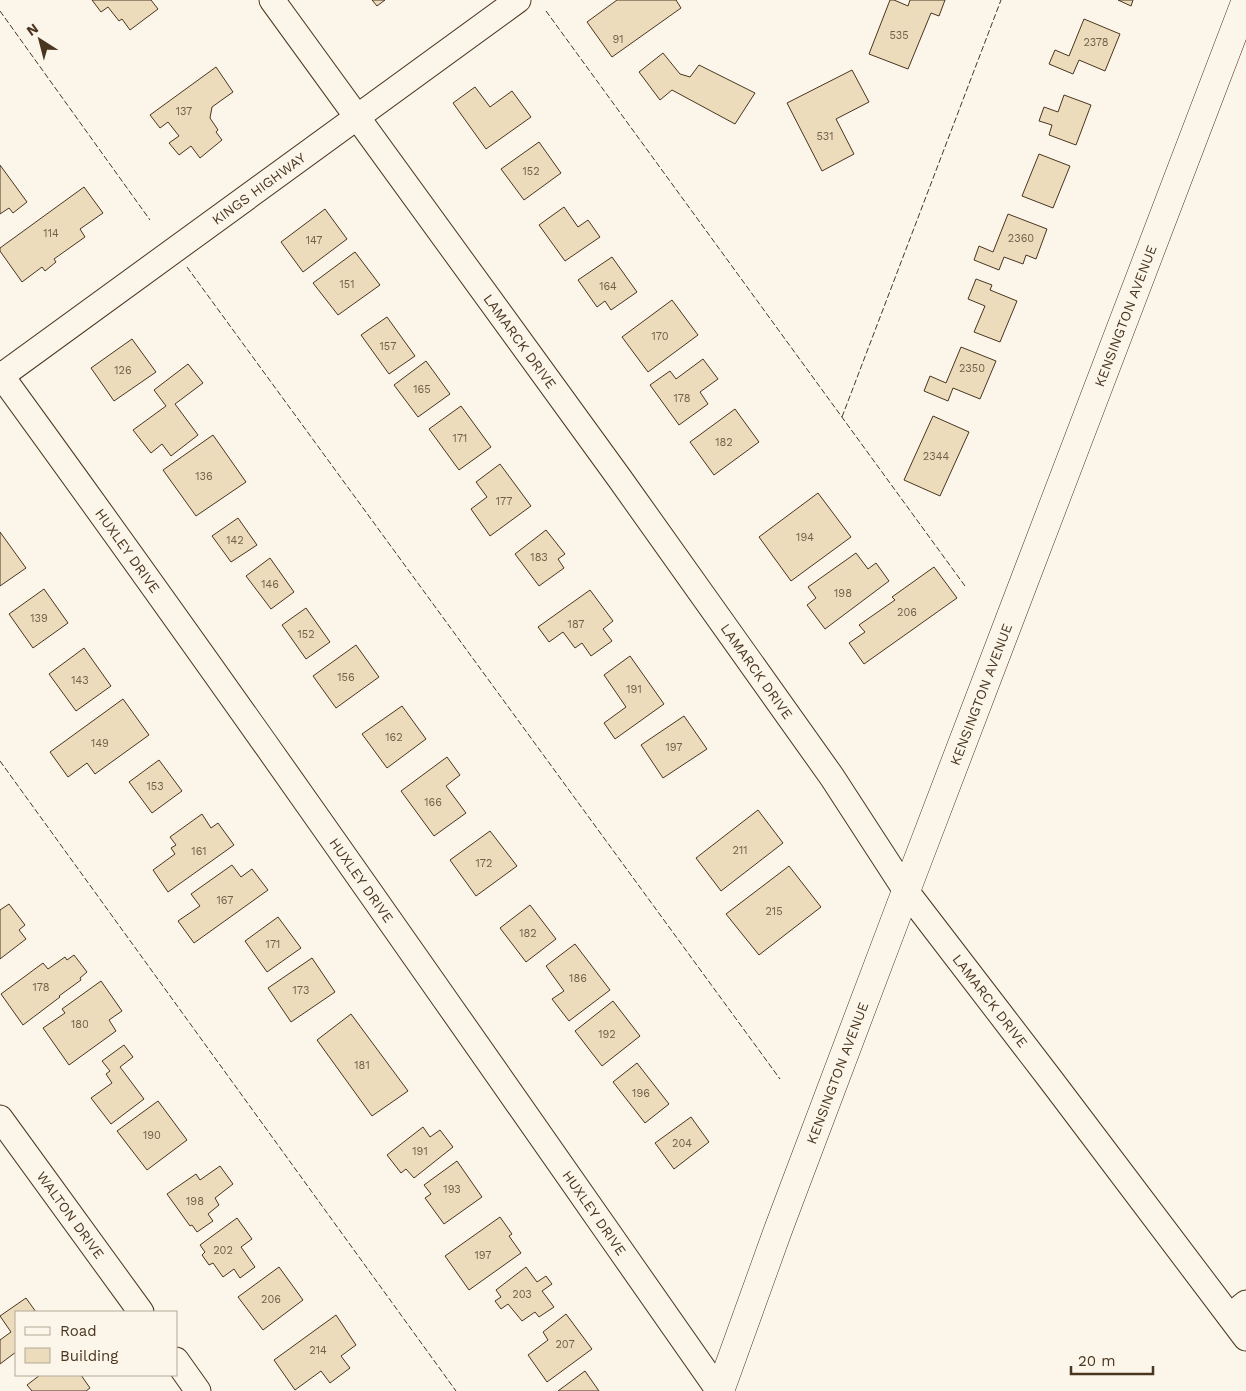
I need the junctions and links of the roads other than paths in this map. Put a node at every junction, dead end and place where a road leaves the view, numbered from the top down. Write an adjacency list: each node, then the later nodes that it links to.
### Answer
1 (272, 0): 4 (street, LAMARCK DRIVE)
2 (518, 0): 4 (street, KINGS HIGHWAY)
3 (1246, 0): 6 (street, KENSINGTON AVENUE)
4 (357, 117): 5 (street, KINGS HIGHWAY); 6 (street, LAMARCK DRIVE)
5 (1, 376): 13 (street, HUXLEY DRIVE)
6 (906, 891): 8 (street, LAMARCK DRIVE); 13 (street, KENSINGTON AVENUE)
7 (0, 1118): 9 (street, WALTON DRIVE)
8 (1238, 1310): 10 (street, LAMARCK DRIVE)
9 (140, 1311)
10 (1246, 1338)
11 (178, 1363): 12 (street)
12 (198, 1391)
13 (719, 1391)

